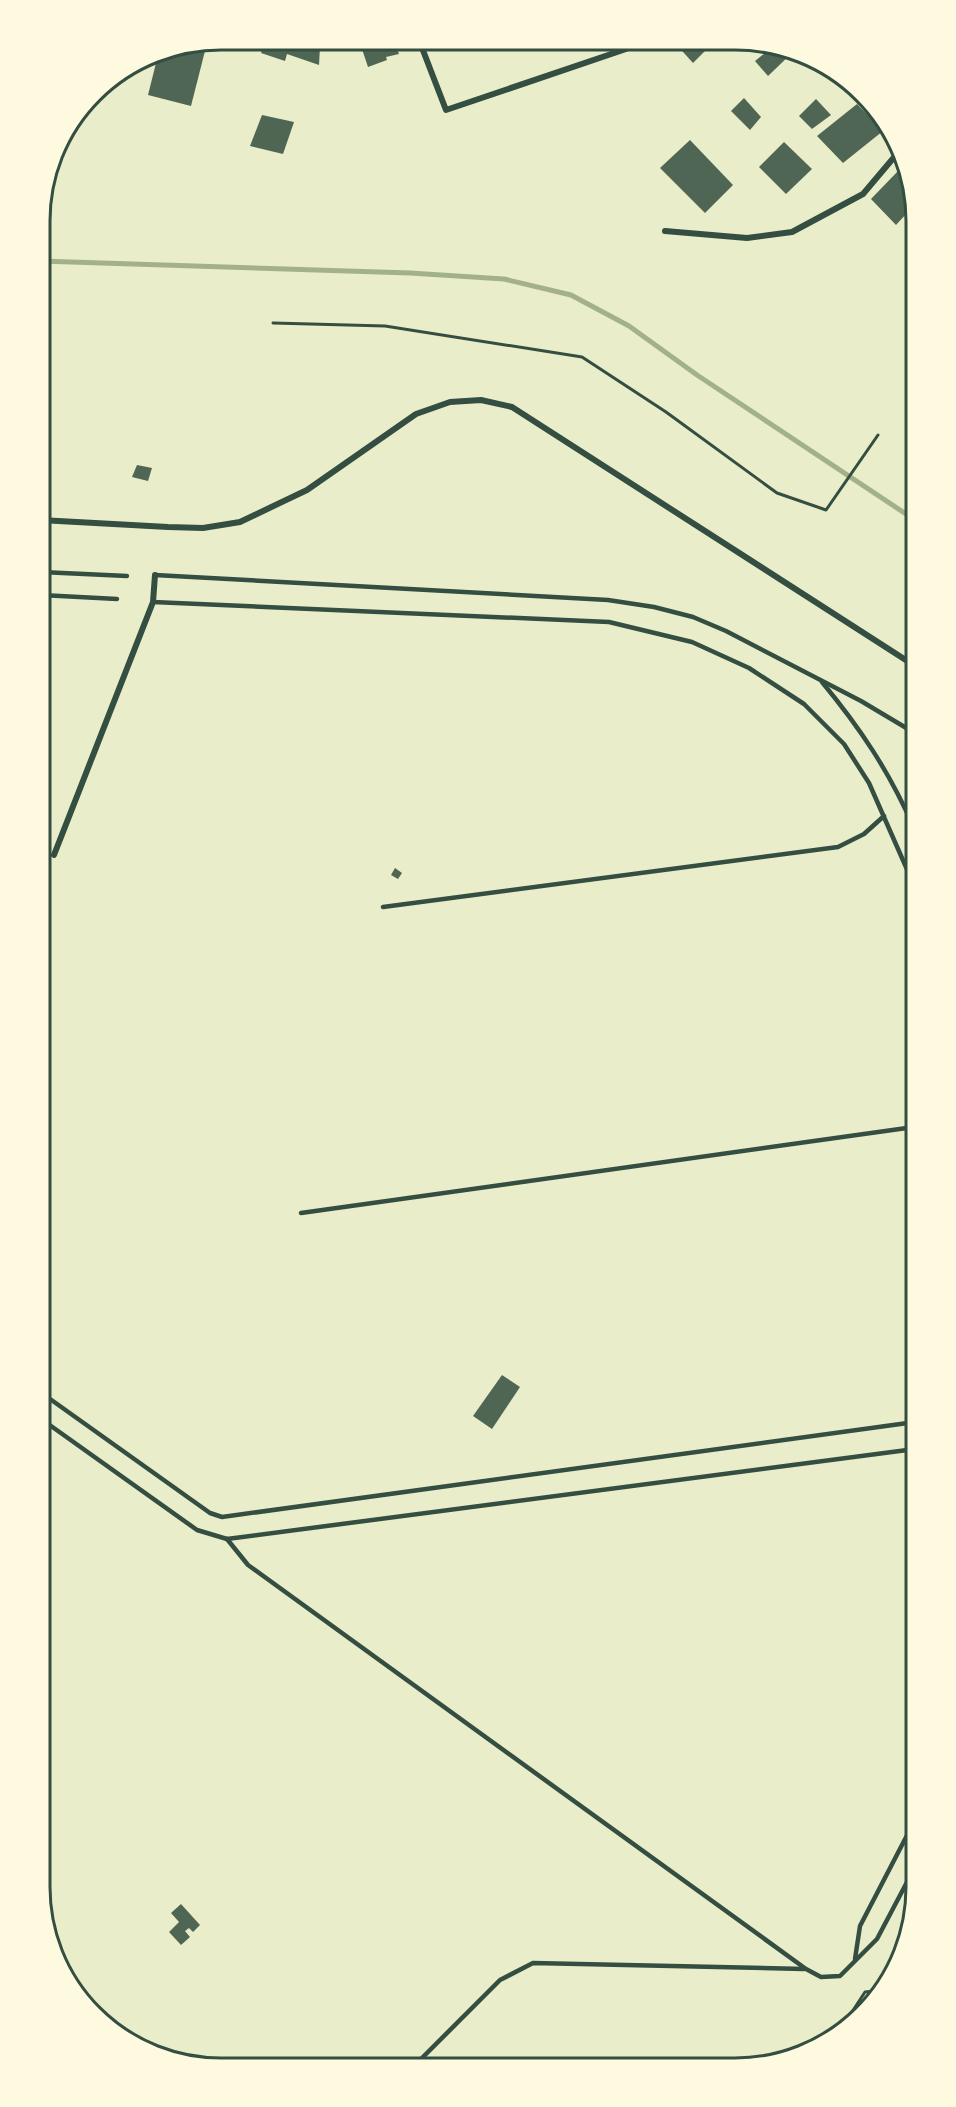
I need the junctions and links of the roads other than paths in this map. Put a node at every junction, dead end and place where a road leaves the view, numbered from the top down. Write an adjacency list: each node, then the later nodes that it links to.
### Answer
1 (627, 49): 2 (street)
2 (423, 50)
3 (894, 157): 4 (street)
4 (665, 231)
5 (50, 521): 12 (street)
6 (50, 572): 8 (lane)
7 (154, 575): 11 (street); 13 (lane)
8 (127, 576)
9 (50, 595): 10 (lane)
10 (117, 599)
11 (153, 602): 16 (lane); 17 (street)
12 (906, 660)
13 (820, 680): 14 (lane); 15 (lane)
14 (906, 728)
15 (906, 810)
16 (884, 816): 18 (lane); 19 (lane)
17 (54, 855)
18 (906, 867)
19 (383, 907)
20 (906, 1128): 21 (lane)
21 (301, 1213)
22 (50, 1398): 23 (lane)
23 (906, 1423)
24 (50, 1425): 26 (lane)
25 (906, 1450): 26 (lane)
26 (227, 1539): 30 (lane)
27 (906, 1837): 29 (lane)
28 (906, 1884): 29 (lane)
29 (855, 1959): 30 (lane)
30 (806, 1969): 31 (lane)
31 (422, 2058)

